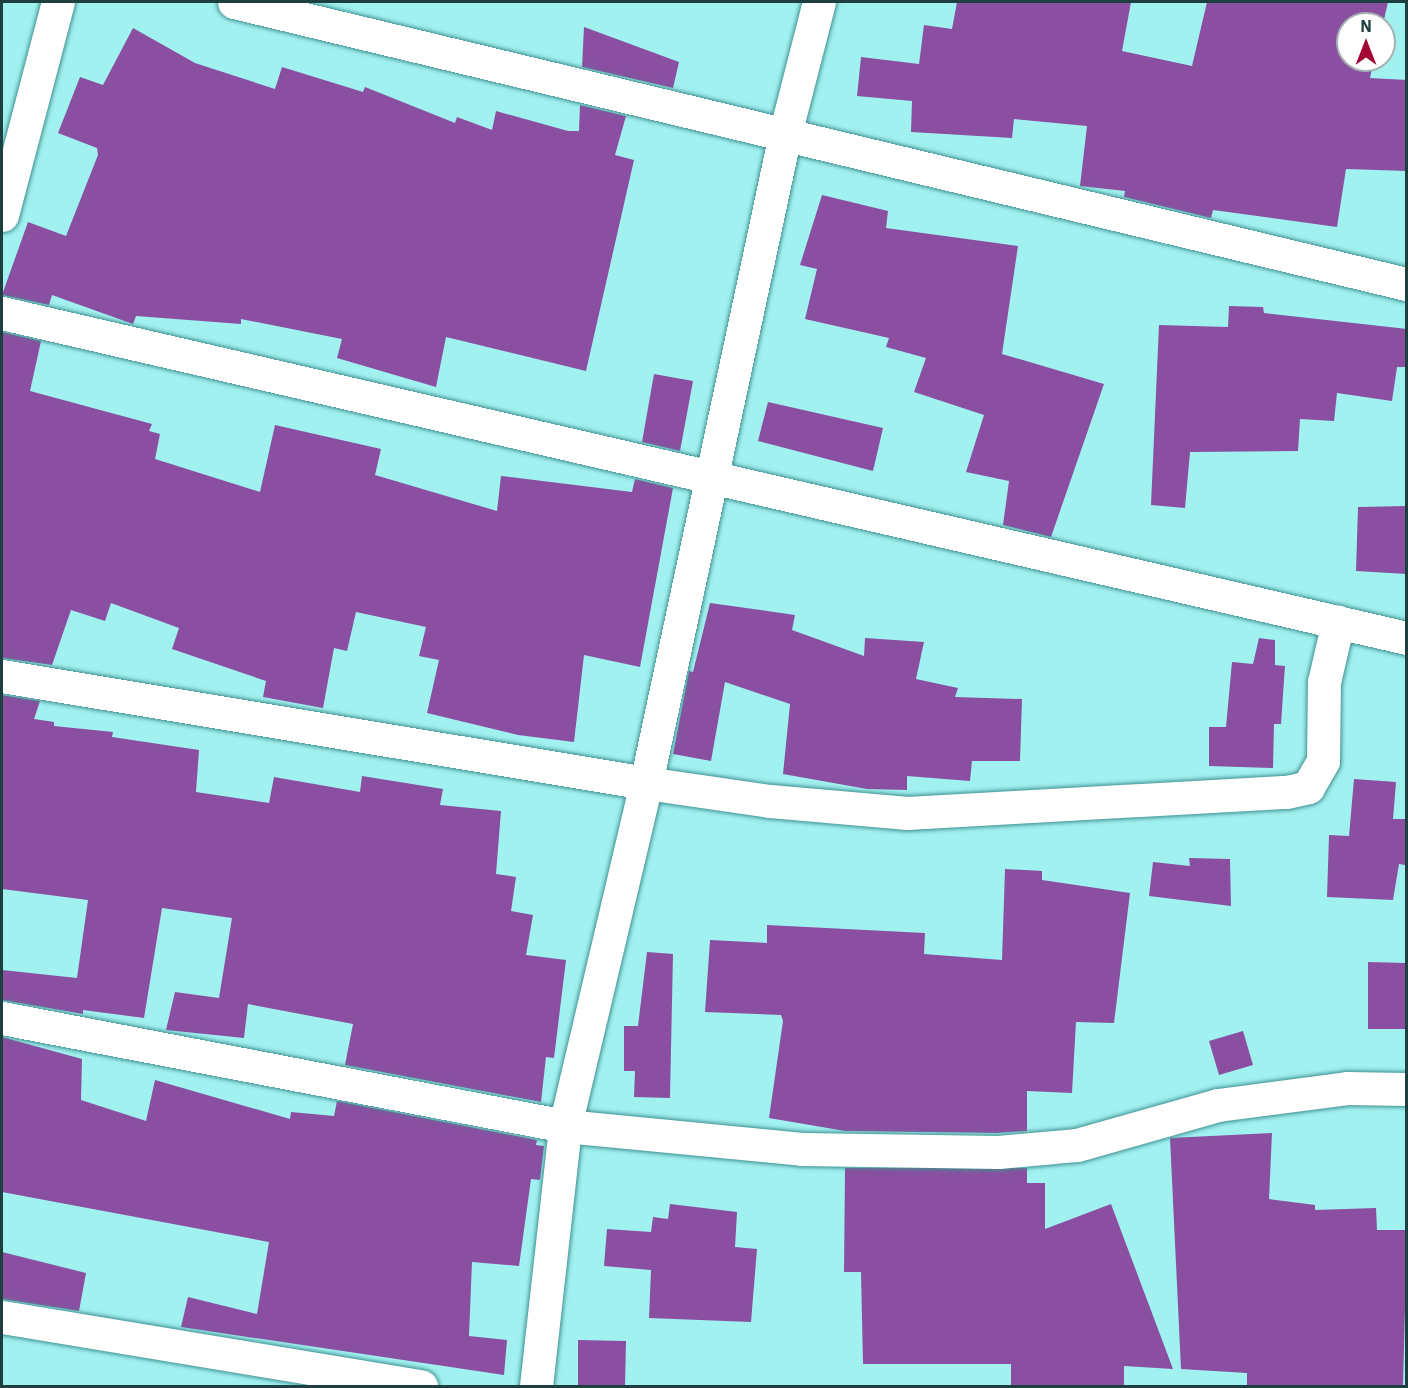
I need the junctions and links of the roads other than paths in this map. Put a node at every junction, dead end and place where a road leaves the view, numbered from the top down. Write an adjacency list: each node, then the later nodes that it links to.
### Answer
1 (58, 2): 5 (street)
2 (234, 2): 4 (street)
3 (819, 2): 4 (street)
4 (785, 134): 6 (street); 8 (street)
5 (2, 215)
6 (1407, 284)
7 (2, 312): 8 (street)
8 (708, 476): 9 (street); 12 (street)
9 (1338, 622): 10 (street); 12 (street)
10 (1407, 638)
11 (2, 676): 12 (street)
12 (646, 783): 15 (street)
13 (2, 1018): 15 (street)
14 (1407, 1089): 15 (street)
15 (565, 1126): 18 (street)
16 (2, 1317): 17 (street)
17 (421, 1386)
18 (536, 1386)

